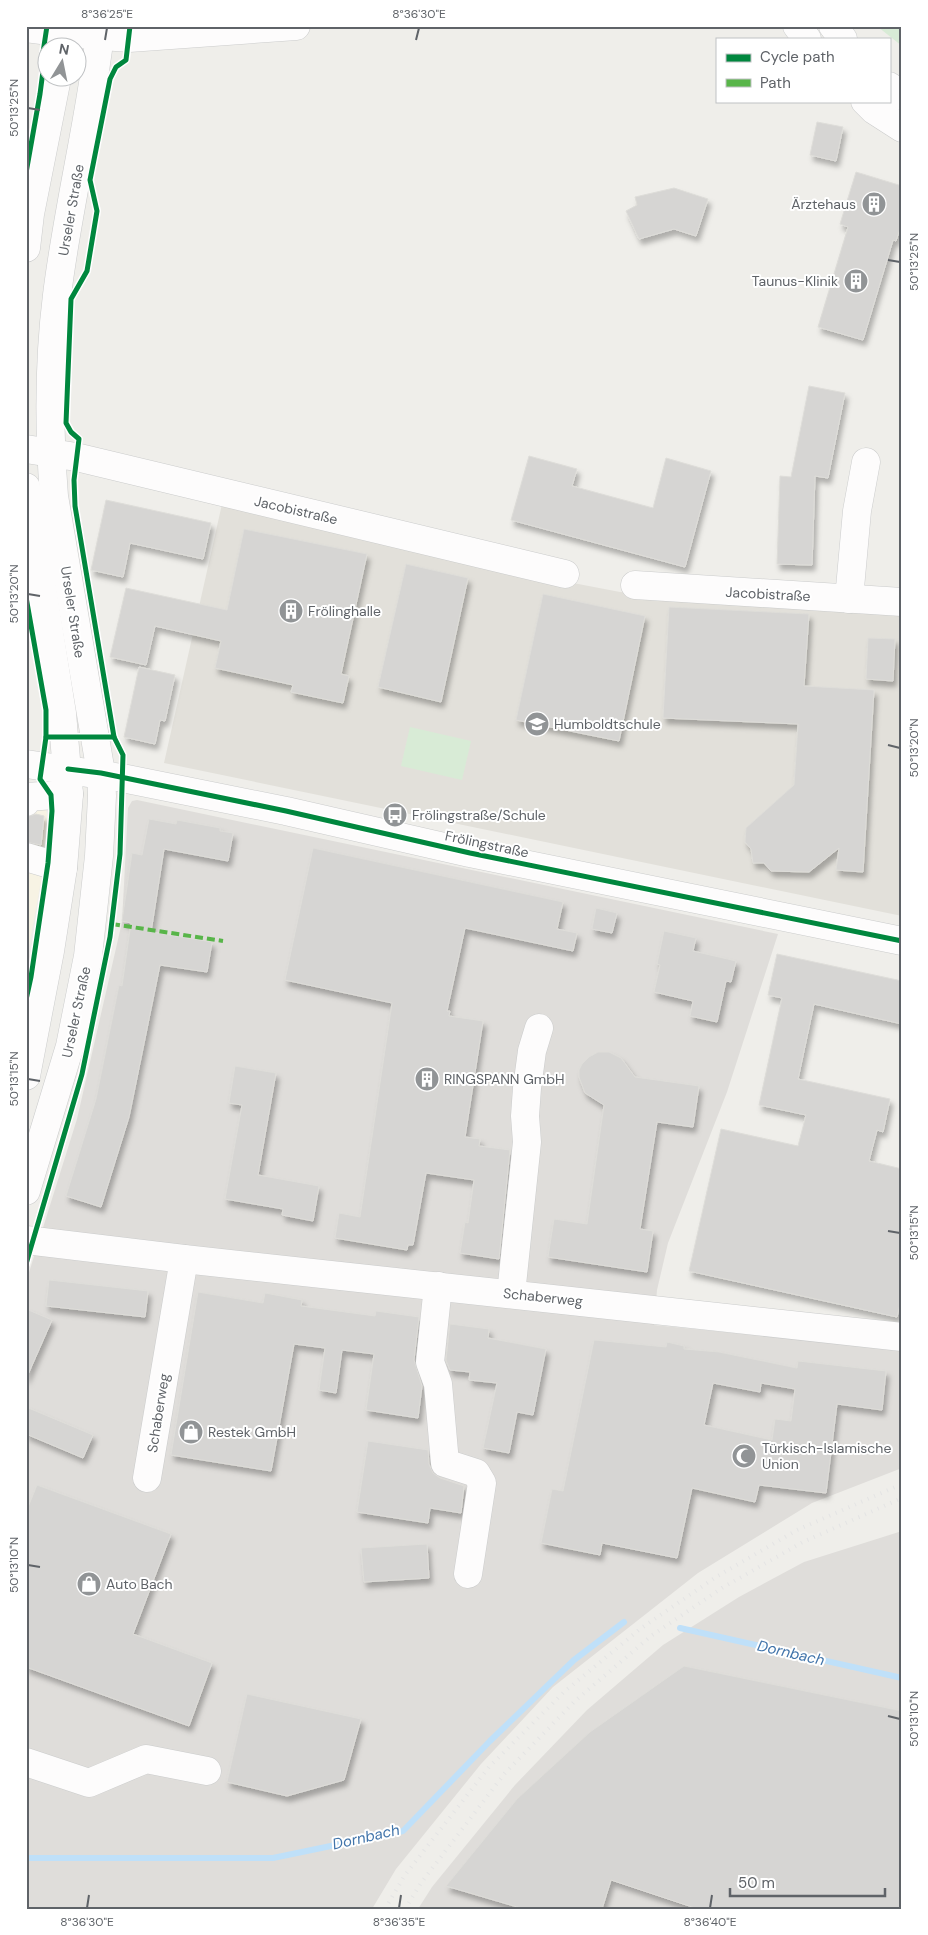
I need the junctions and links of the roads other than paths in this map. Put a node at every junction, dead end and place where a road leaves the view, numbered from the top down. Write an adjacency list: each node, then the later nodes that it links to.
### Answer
1 (296, 26): 5 (street)
2 (797, 26): 7 (street)
3 (833, 26): 8 (street)
4 (26, 28): 6 (street)
5 (100, 31): 6 (street); 15 (street, Urseler Straße)
6 (64, 36)
7 (806, 38)
8 (842, 38)
9 (890, 87): 11 (street)
10 (54, 88): 14 (street)
11 (902, 96)
12 (867, 102): 13 (street)
13 (902, 128)
14 (26, 248)
15 (38, 450): 18 (street, Jacobistraße); 23 (street, Urseler Straße)
16 (866, 462): 20 (street)
17 (26, 487): 24 (street, Urseler Straße)
18 (565, 574)
19 (635, 585): 20 (street, Jacobistraße)
20 (849, 599): 21 (street, Jacobistraße)
21 (902, 602)
22 (26, 764): 24 (street)
23 (101, 773): 24 (street, Frölingstraße); 29 (street, Frölingstraße); 32 (street, Urseler Straße)
24 (68, 782): 25 (street); 28 (street, Urseler Straße)
25 (27, 797): 26 (street)
26 (26, 802)
27 (26, 857): 28 (street)
28 (63, 868): 31 (street, Urseler Straße)
29 (902, 941)
30 (539, 1028): 36 (street)
31 (26, 1076)
32 (26, 1192)
33 (26, 1240): 34 (street, Schaberweg)
34 (184, 1259): 35 (street, Schaberweg); 38 (street, Schaberweg)
35 (438, 1286): 36 (street, Schaberweg); 39 (street)
36 (512, 1294): 37 (street, Schaberweg)
37 (902, 1337)
38 (147, 1478)
39 (468, 1574)
40 (26, 1762): 41 (street)
41 (207, 1771)

